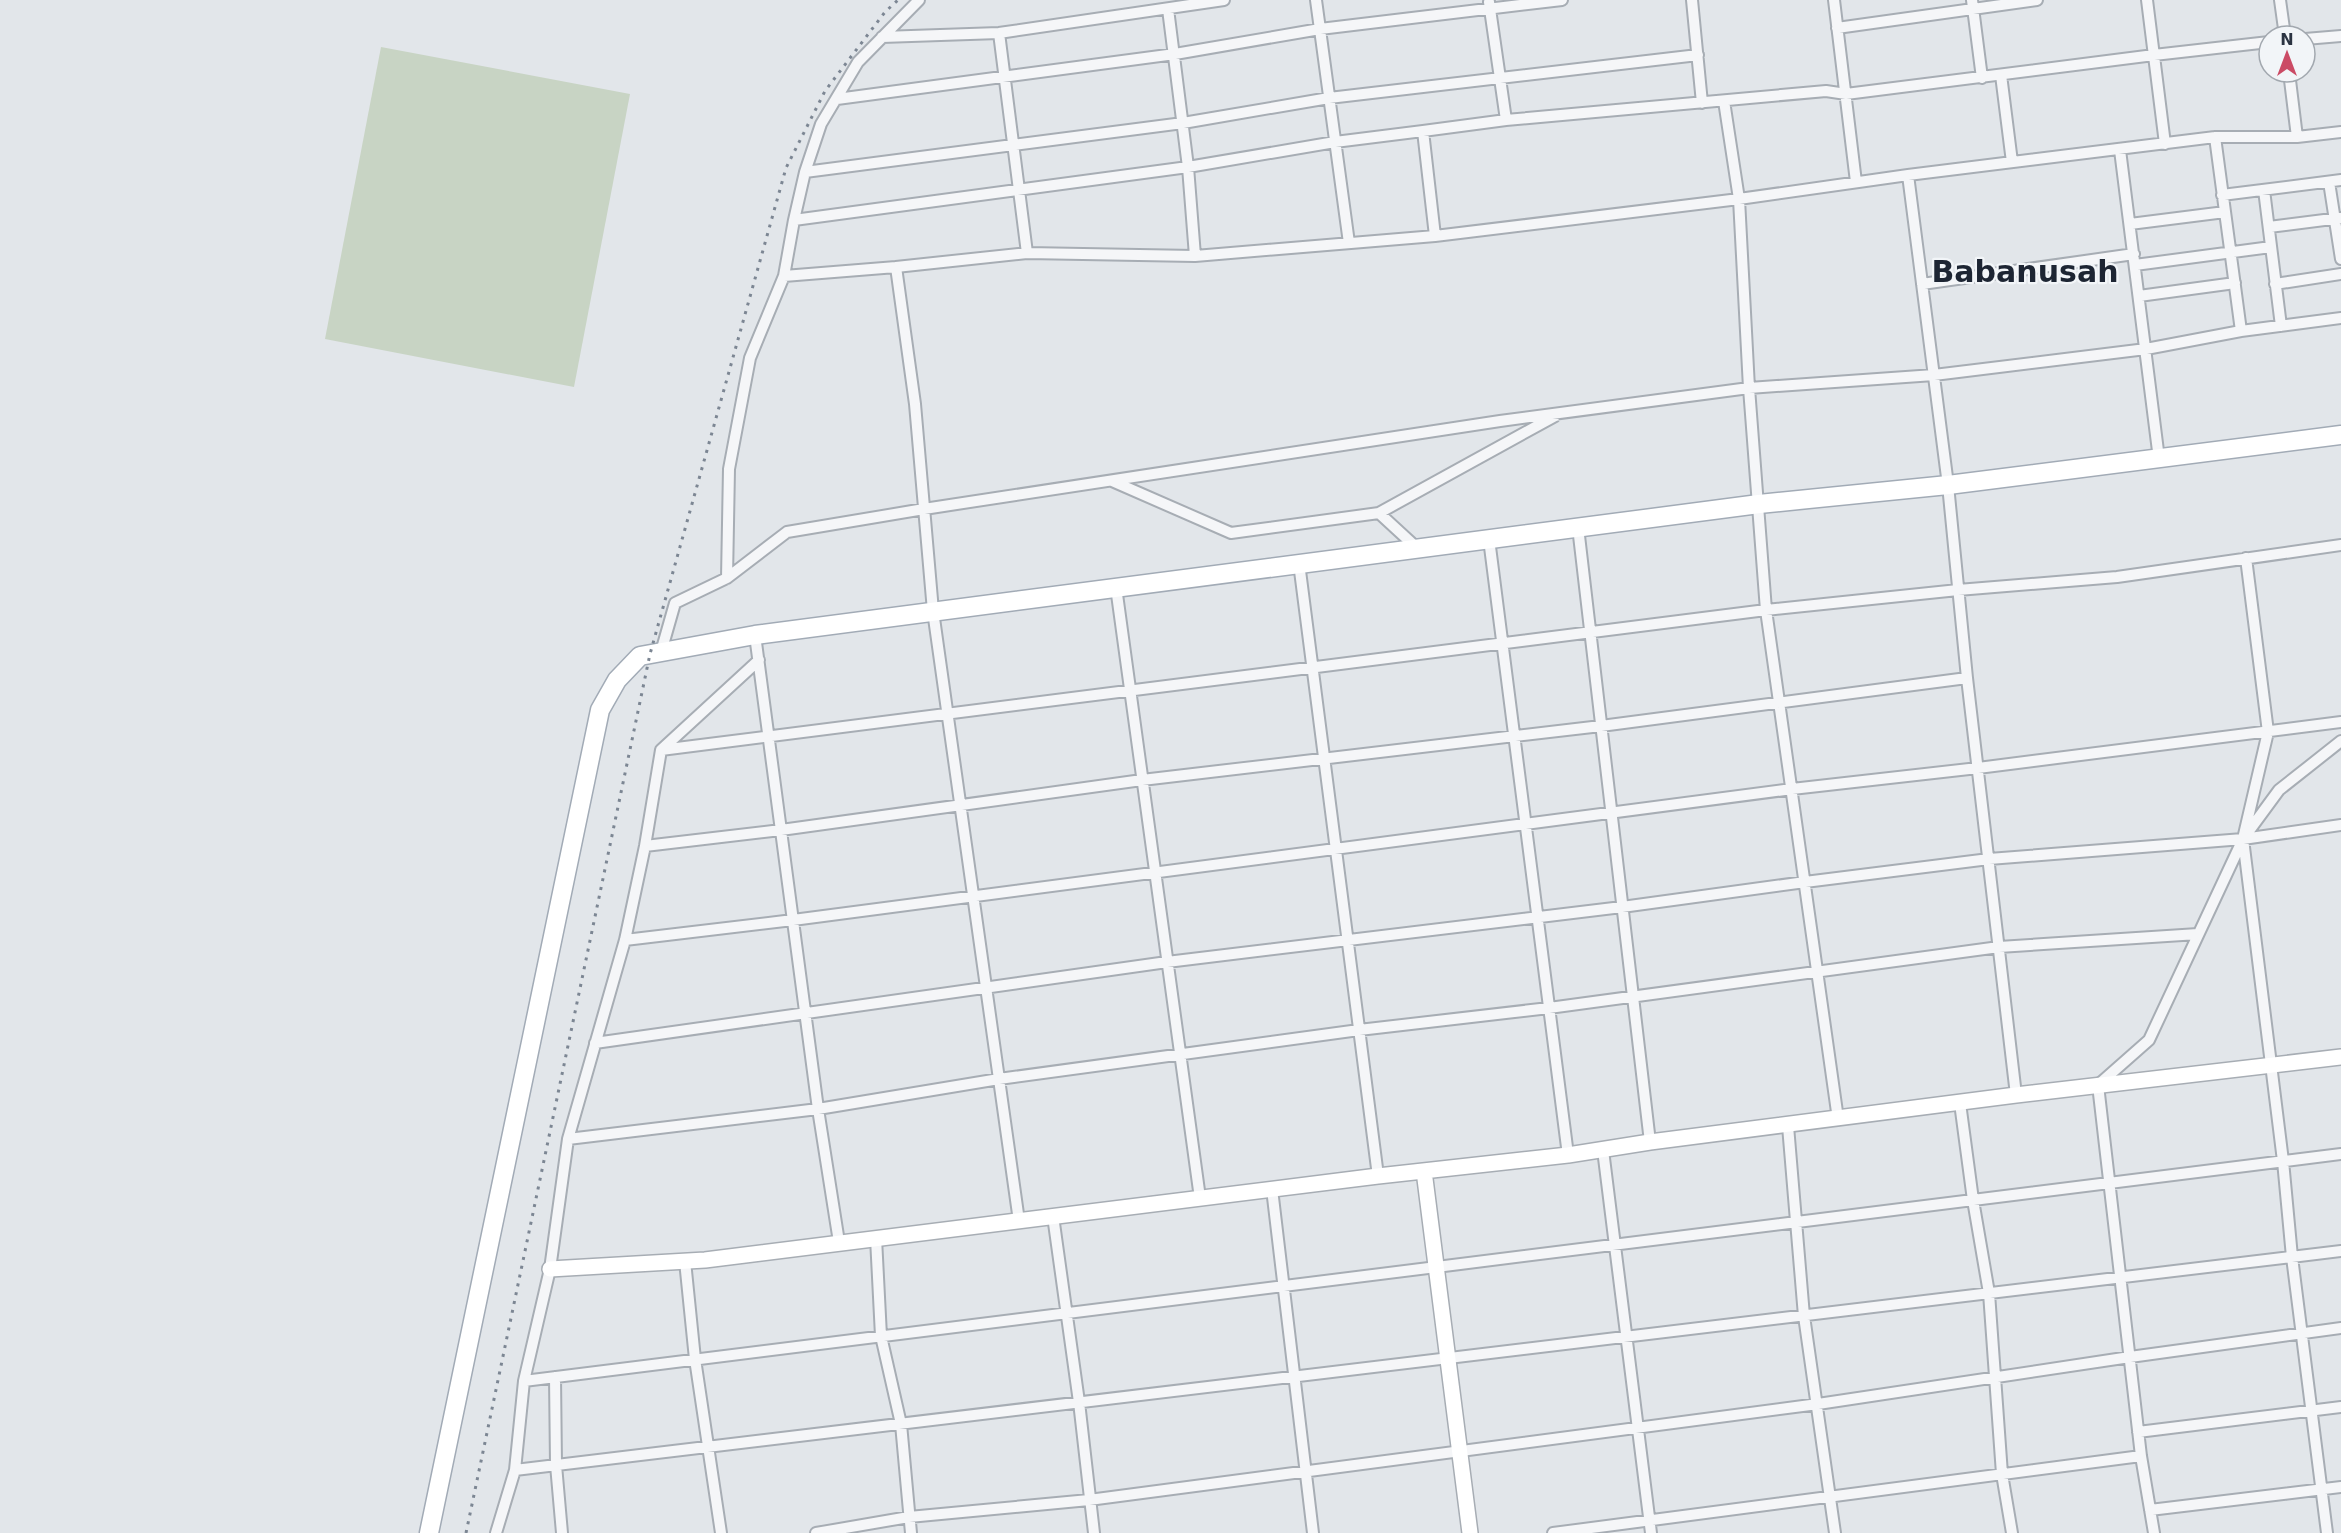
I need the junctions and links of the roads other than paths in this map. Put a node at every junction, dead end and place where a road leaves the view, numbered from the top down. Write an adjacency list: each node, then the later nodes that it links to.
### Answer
1 (919, 0): 18 (street)
2 (1224, 0): 12 (street)
3 (1316, 0): 15 (street)
4 (1562, 0): 10 (street)
5 (1692, 0): 22 (street)
6 (1834, 0): 14 (street)
7 (2037, 0): 11 (street)
8 (2147, 0): 23 (street)
9 (2280, 0): 13 (street)
10 (1490, 4): 15 (street); 25 (street)
11 (1973, 4): 14 (street); 27 (street)
12 (1168, 9): 16 (street); 21 (street)
13 (2283, 24)
14 (1838, 28): 29 (street)
15 (1320, 29): 21 (street); 30 (street)
16 (999, 33): 18 (street); 26 (street)
17 (2341, 36): 19 (street)
18 (882, 37): 31 (street)
19 (2317, 38)
20 (2257, 43): 23 (street)
21 (1175, 54): 26 (street); 35 (street)
22 (1698, 55): 25 (street); 33 (street)
23 (2154, 55): 24 (street); 42 (street)
24 (2001, 75): 27 (street); 44 (street)
25 (1500, 76): 30 (street); 34 (street)
26 (1004, 77): 31 (street); 41 (street)
27 (1982, 78): 29 (street)
28 (2290, 84): 39 (street)
29 (1846, 94): 32 (street); 49 (street)
30 (1329, 98): 35 (street); 40 (street)
31 (837, 99): 46 (street)
32 (1724, 101): 33 (street); 54 (street)
33 (1702, 103): 34 (street)
34 (1506, 120): 36 (street)
35 (1183, 123): 41 (street); 45 (street)
36 (1423, 130): 40 (street); 60 (street)
37 (2341, 132): 39 (street)
38 (2215, 137): 39 (street); 42 (street); 53 (street)
39 (2297, 137)
40 (1335, 141): 45 (street); 61 (street)
41 (1014, 144): 46 (street); 51 (street)
42 (2165, 144): 43 (street)
43 (2120, 150): 44 (street); 58 (street)
44 (2012, 162): 47 (street)
45 (1188, 167): 51 (street); 65 (street)
46 (805, 172): 57 (street)
47 (1908, 175): 49 (street); 72 (street)
48 (2341, 180): 50 (street)
49 (1856, 182): 54 (street)
50 (2329, 182): 52 (street); 56 (street)
51 (1019, 189): 57 (street); 64 (street)
52 (2264, 190): 53 (street); 59 (street)
53 (2222, 195): 55 (street)
54 (1739, 199): 60 (street); 80 (street)
55 (2224, 212): 58 (street); 63 (street)
56 (2338, 218): 59 (street); 67 (street)
57 (794, 220): 70 (street)
58 (2130, 224): 66 (street)
59 (2269, 227): 62 (street)
60 (1435, 236): 61 (street)
61 (1349, 243): 65 (street)
62 (2271, 247): 63 (street); 73 (street)
63 (2231, 251): 66 (street); 71 (street)
64 (1027, 253): 65 (street); 68 (street)
65 (1195, 256)
66 (2134, 259): 72 (street); 74 (street)
67 (2341, 259)
68 (896, 267): 70 (street); 87 (street)
69 (2341, 274): 73 (street)
70 (784, 276): 95 (street)
71 (2235, 283): 74 (street); 77 (street)
72 (1922, 284): 79 (street)
73 (2275, 284): 76 (street)
74 (2139, 296): 78 (street)
75 (2341, 318): 76 (street)
76 (2281, 326): 77 (street)
77 (2241, 331): 78 (street)
78 (2146, 350): 79 (street); 83 (street)
79 (1934, 375): 80 (street); 85 (street)
80 (1749, 388): 81 (street); 86 (street)
81 (1560, 413): 84 (street); 88 (street)
82 (2341, 435): 83 (main road)
83 (2159, 459): 85 (main road)
84 (1112, 481): 87 (street); 88 (street)
85 (1948, 485): 86 (main road); 97 (street)
86 (1759, 504): 89 (main road); 98 (street)
87 (924, 509): 95 (street); 99 (street)
88 (1379, 513): 92 (street)
89 (1578, 527): 90 (main road); 100 (street)
90 (1489, 539): 92 (main road); 102 (street)
91 (2341, 545): 93 (street)
92 (1417, 548): 94 (main road)
93 (2246, 558): 97 (street); 112 (street)
94 (1299, 564): 96 (main road); 105 (street)
95 (727, 578): 103 (street)
96 (1116, 587): 99 (main road); 107 (street)
97 (1958, 590): 98 (street); 106 (street)
98 (1766, 610): 100 (street); 108 (street)
99 (933, 611): 101 (main road); 109 (street)
100 (1590, 632): 102 (street); 111 (street)
101 (755, 635): 103 (main road); 104 (street)
102 (1502, 644): 105 (street); 113 (street)
103 (661, 652): 218 (main road)
104 (759, 660): 114 (street); 116 (street)
105 (1312, 668): 107 (street); 117 (street)
106 (1967, 678): 108 (street); 118 (street)
107 (1130, 691): 109 (street); 119 (street)
108 (1779, 702): 111 (street); 120 (street)
109 (948, 714): 114 (street); 121 (street)
110 (2341, 722): 112 (street)
111 (1601, 726): 113 (street); 122 (street)
112 (2268, 732): 118 (street); 126 (street)
113 (1514, 735): 117 (street); 123 (street)
114 (769, 737): 116 (street); 125 (street)
115 (2341, 741): 126 (street)
116 (661, 750): 127 (street)
117 (1324, 757): 119 (street); 128 (street)
118 (1978, 768): 120 (street); 129 (street)
119 (1142, 780): 121 (street); 130 (street)
120 (1792, 789): 122 (street); 131 (street)
121 (960, 806): 125 (street); 132 (street)
122 (1611, 814): 123 (street); 133 (street)
123 (1526, 824): 128 (street); 134 (street)
124 (2341, 825): 126 (street)
125 (781, 831): 127 (street); 135 (street)
126 (2243, 839): 129 (street); 136 (street); 150 (street)
127 (645, 846): 137 (street)
128 (1336, 849): 130 (street); 138 (street)
129 (1989, 859): 131 (street); 139 (street)
130 (1155, 873): 132 (street); 140 (street)
131 (1805, 882): 133 (street); 141 (street)
132 (973, 896): 135 (street); 142 (street)
133 (1622, 907): 134 (street); 143 (street)
134 (1537, 916): 138 (street); 144 (street)
135 (793, 921): 137 (street); 145 (street)
136 (2199, 934): 139 (street); 152 (street)
137 (625, 940): 147 (street)
138 (1348, 941): 140 (street); 146 (street)
139 (1999, 947): 141 (street); 153 (street)
140 (1167, 962): 142 (street); 148 (street)
141 (1818, 973): 143 (street); 156 (street)
142 (986, 987): 145 (street); 151 (street)
143 (1633, 997): 144 (street); 159 (street)
144 (1549, 1008): 146 (street); 162 (street)
145 (806, 1014): 147 (street); 155 (street)
146 (1359, 1030): 148 (street); 165 (street)
147 (595, 1043): 158 (street)
148 (1180, 1054): 151 (street); 168 (street)
149 (2341, 1057): 150 (street)
150 (2270, 1065): 152 (street); 163 (street)
151 (999, 1079): 155 (street); 171 (street)
152 (2098, 1085): 153 (street); 166 (street)
153 (2016, 1095): 154 (street)
154 (1960, 1103): 156 (street); 169 (street)
155 (818, 1109): 158 (street); 174 (street)
156 (1839, 1119): 157 (street)
157 (1788, 1126): 159 (street); 172 (street)
158 (568, 1139): 180 (street)
159 (1650, 1142): 160 (street)
160 (1603, 1150): 162 (street); 175 (street)
161 (2341, 1154): 163 (street)
162 (1568, 1155): 164 (street)
163 (2283, 1161): 166 (street); 177 (street)
164 (1424, 1171): 165 (street); 179 (street)
165 (1378, 1176): 167 (street)
166 (2109, 1183): 169 (street); 181 (street)
167 (1272, 1189): 168 (street); 182 (street)
168 (1200, 1198): 170 (street)
169 (1973, 1200): 172 (street); 183 (street)
170 (1053, 1216): 171 (street); 184 (street)
171 (1019, 1221): 173 (street)
172 (1795, 1222): 175 (street); 185 (street)
173 (876, 1238): 174 (street); 188 (street)
174 (839, 1242): 178 (street)
175 (1615, 1245): 179 (street); 189 (street)
176 (2341, 1251): 177 (street)
177 (2292, 1257): 181 (street); 187 (street)
178 (685, 1261): 180 (street); 192 (street)
179 (1437, 1267): 182 (street); 191 (street)
180 (550, 1269): 196 (street)
181 (2122, 1277): 183 (street); 190 (street)
182 (1284, 1286): 184 (street); 194 (street)
183 (1989, 1293): 185 (street); 195 (street)
184 (1065, 1313): 188 (street); 197 (street)
185 (1804, 1316): 189 (street); 198 (street)
186 (2341, 1328): 187 (street)
187 (2301, 1333): 190 (street); 200 (street)
188 (881, 1336): 192 (street); 201 (street)
189 (1626, 1337): 191 (street); 202 (street)
190 (2130, 1357): 195 (street); 203 (street)
191 (1448, 1358): 194 (street); 205 (street)
192 (695, 1359): 193 (street); 204 (street)
193 (555, 1377): 196 (street); 207 (street)
194 (1294, 1377): 197 (street); 209 (street)
195 (1995, 1377): 198 (street); 210 (street)
196 (524, 1381): 208 (street)
197 (1079, 1402): 201 (street); 214 (street)
198 (1818, 1404): 202 (street); 213 (street)
199 (2341, 1407): 200 (street)
200 (2312, 1411): 203 (street); 212 (street)
201 (901, 1424): 204 (street); 216 (street)
202 (1638, 1428): 205 (street); 217 (street)
203 (2138, 1432): 206 (street)
204 (708, 1446): 207 (street); 221 (street)
205 (1460, 1451): 209 (street); 226 (street)
206 (2141, 1456): 210 (street); 215 (street)
207 (556, 1465): 208 (street); 220 (street)
208 (514, 1470): 219 (street)
209 (1306, 1472): 214 (street); 225 (street)
210 (2002, 1474): 213 (street); 230 (street)
211 (2341, 1487): 212 (street)
212 (2321, 1489): 215 (street); 232 (street)
213 (1829, 1497): 217 (street); 229 (street)
214 (1089, 1500): 216 (street); 224 (street)
215 (2150, 1510): 231 (street)
216 (909, 1517): 222 (street); 223 (street)
217 (1650, 1520): 227 (street); 228 (street)
218 (429, 1533)
219 (496, 1533)
220 (561, 1533)
221 (721, 1533)
222 (816, 1533)
223 (911, 1533)
224 (1094, 1533)
225 (1313, 1533)
226 (1470, 1533)
227 (1553, 1533)
228 (1651, 1533)
229 (1835, 1533)
230 (2012, 1533)
231 (2154, 1533)
232 (2327, 1533)

